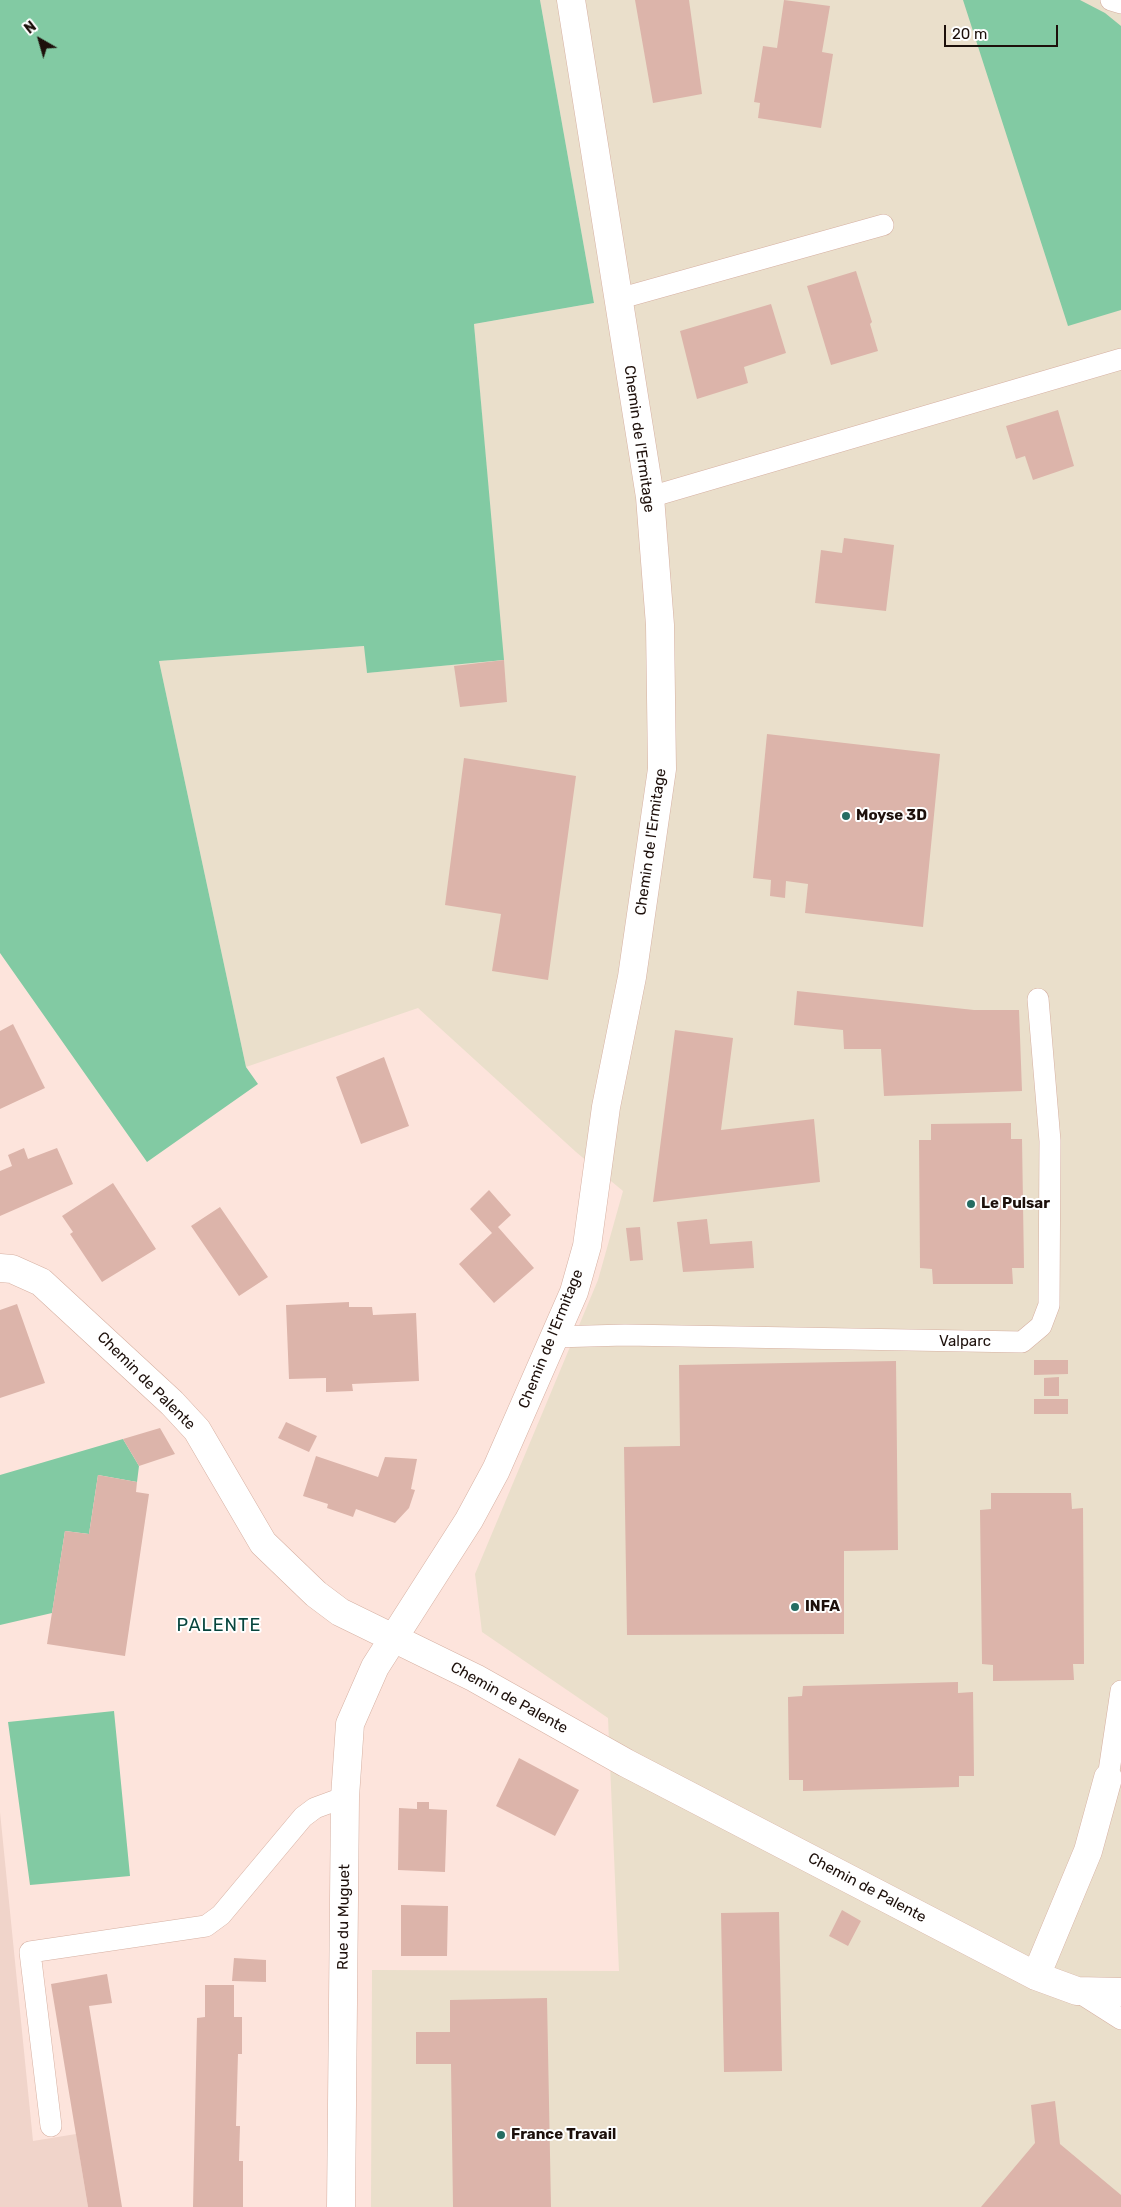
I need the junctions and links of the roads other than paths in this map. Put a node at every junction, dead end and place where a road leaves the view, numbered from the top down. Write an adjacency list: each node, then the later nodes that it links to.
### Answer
1 (570, 0): 5 (street, Chemin de l'Ermitage)
2 (1110, 0): 3 (lane)
3 (1121, 4)
4 (883, 225): 5 (lane)
5 (618, 299): 7 (street, Chemin de l'Ermitage)
6 (1121, 359): 7 (lane)
7 (650, 497): 10 (street, Chemin de l'Ermitage)
8 (1038, 999): 10 (lane, Valparc)
9 (0, 1268): 11 (street, Chemin de Palente)
10 (554, 1337): 11 (street, Chemin de l'Ermitage)
11 (392, 1638): 14 (street, Rue du Muguet); 15 (street, Chemin de Palente)
12 (1121, 1691): 13 (lane)
13 (1108, 1778): 15 (street)
14 (345, 1797): 19 (lane); 20 (street, Rue du Muguet)
15 (1036, 1976): 16 (street, Chemin de Palente)
16 (1076, 1991): 17 (street, Chemin de Palente); 18 (lane)
17 (1121, 1992)
18 (1121, 2019)
19 (51, 2126)
20 (340, 2207)

